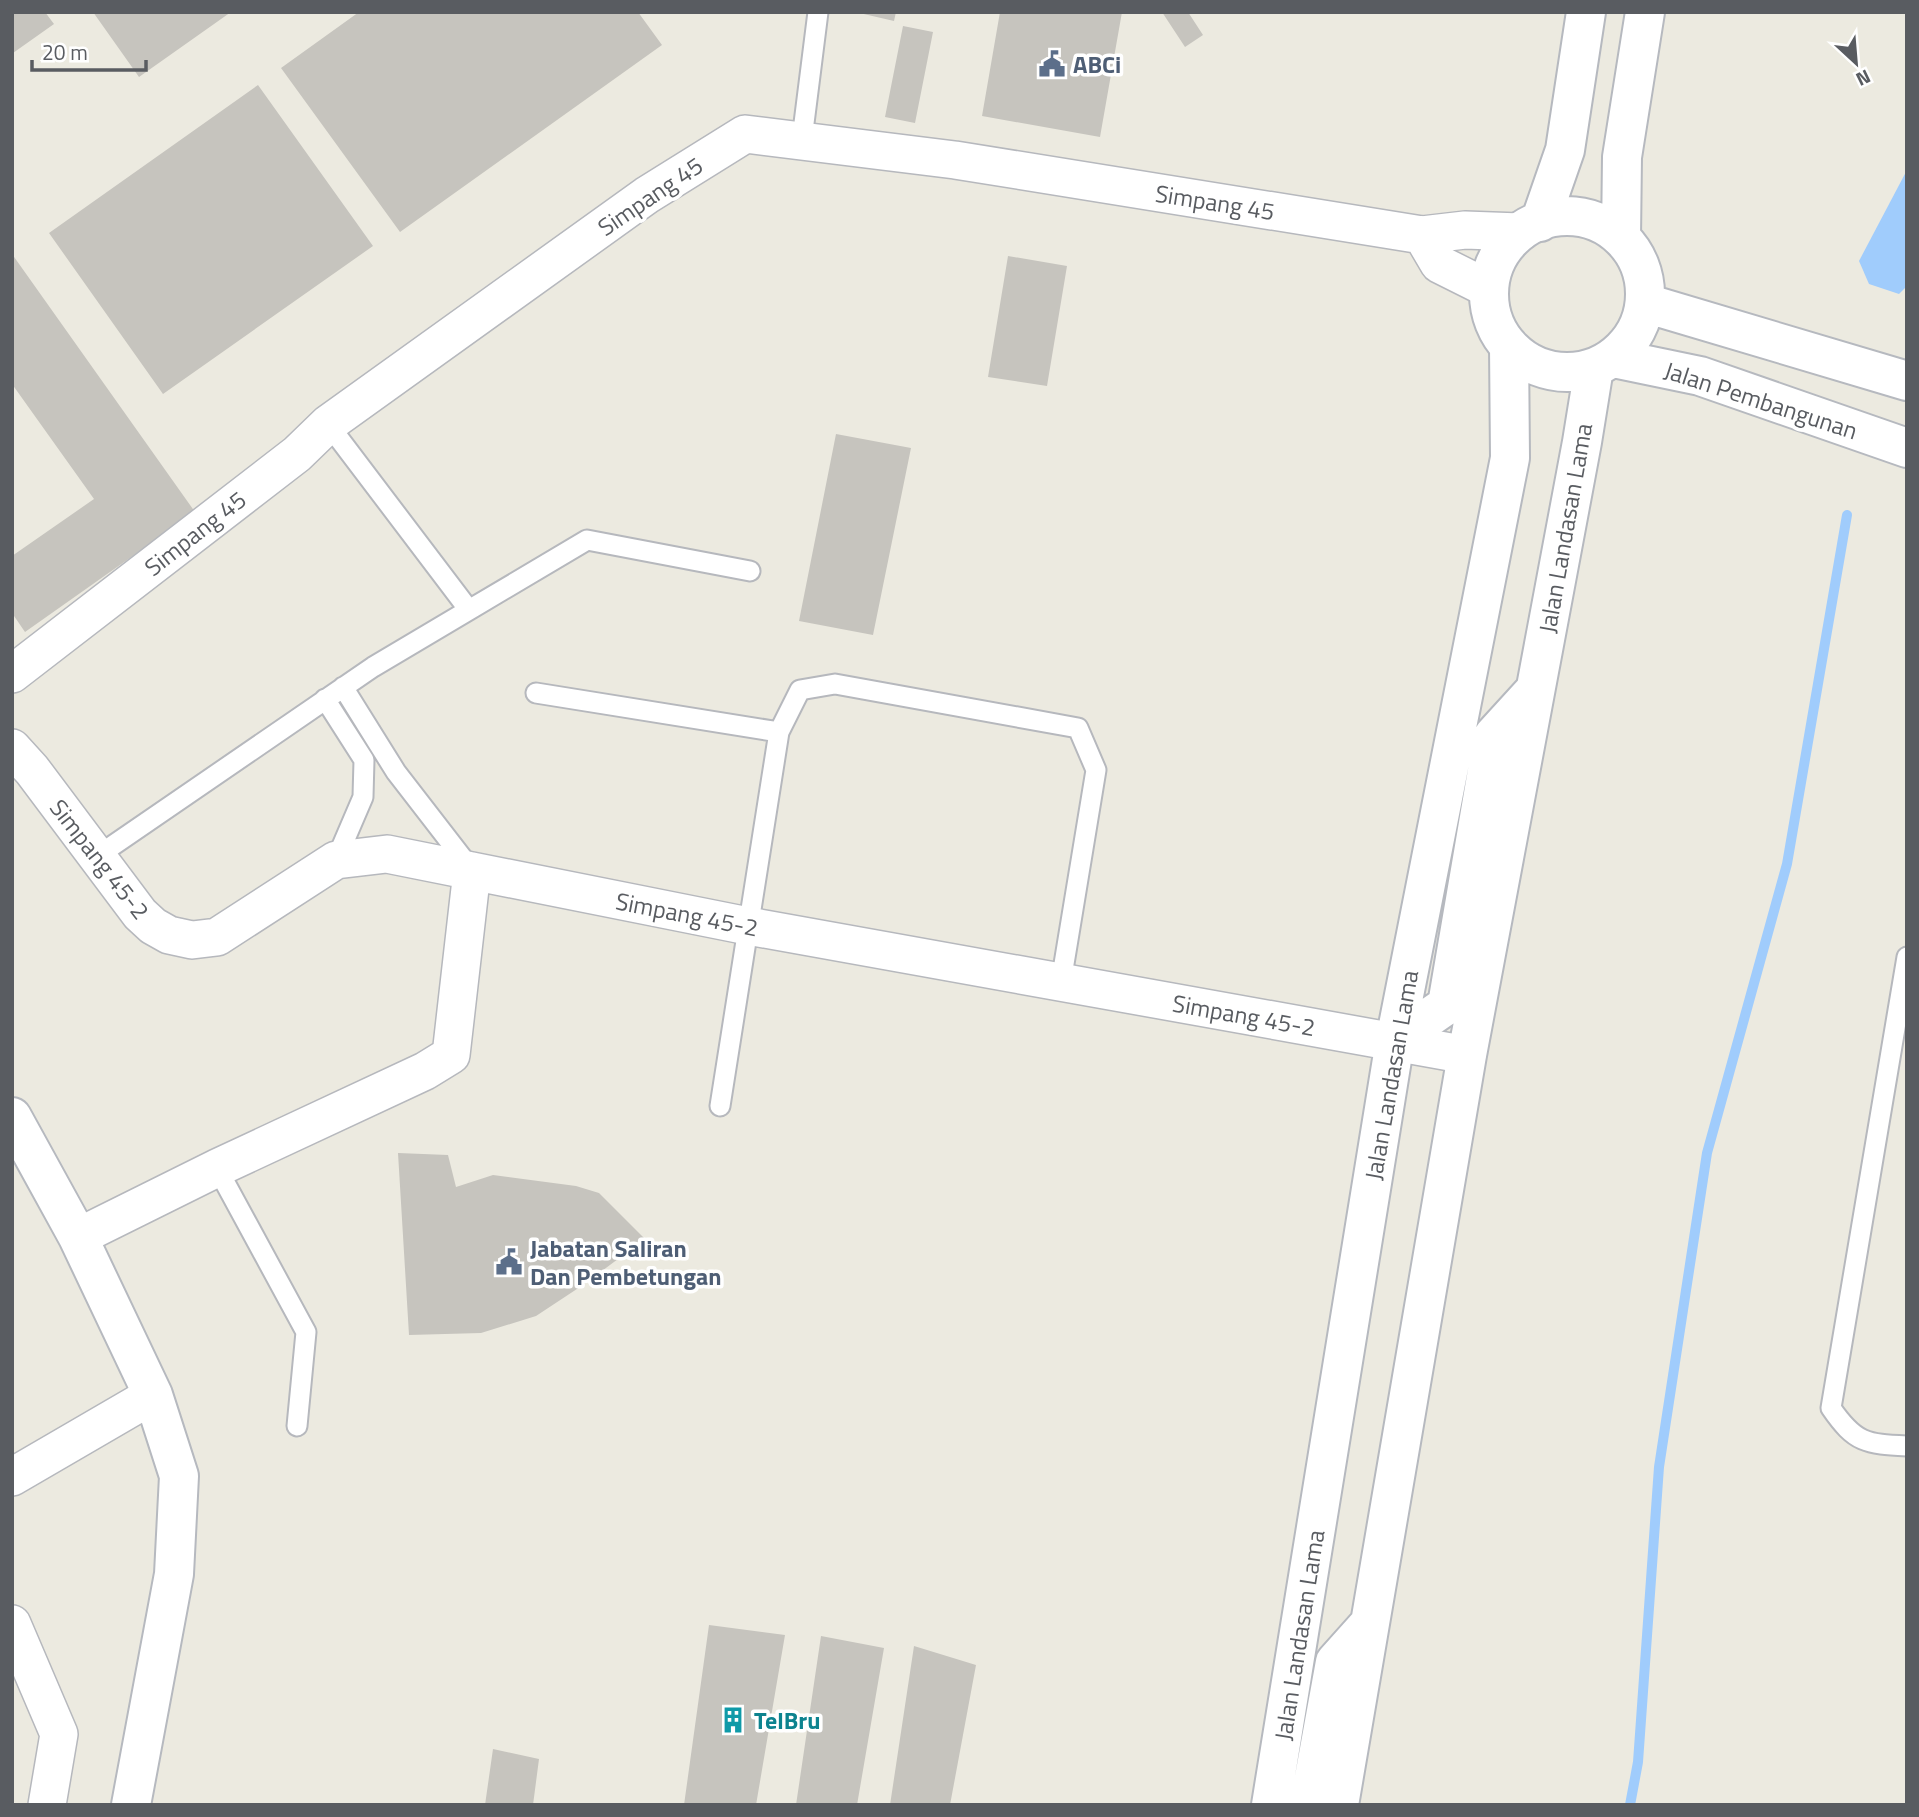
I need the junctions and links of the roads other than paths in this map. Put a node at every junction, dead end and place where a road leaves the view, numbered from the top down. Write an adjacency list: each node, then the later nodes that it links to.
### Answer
1 (818, 12): 4 (lane)
2 (1586, 12): 5 (main road)
3 (1645, 12): 7 (main road)
4 (802, 139): 6 (street, Simpang 45); 13 (street, Simpang 45)
5 (1530, 227): 6 (street, Simpang 45); 7 (main road); 8 (main road)
6 (1422, 235): 8 (street)
7 (1621, 237): 9 (main road)
8 (1489, 289): 10 (main road)
9 (1645, 303): 11 (main road); 12 (main road)
10 (1509, 347): 11 (main road); 31 (main road, Jalan Landasan Lama)
11 (1603, 363): 14 (main road, Jalan Pembangunan); 19 (main road, Jalan Landasan Lama)
12 (1907, 381)
13 (328, 424): 16 (lane); 17 (street, Simpang 45)
14 (1907, 448)
15 (750, 571): 16 (lane)
16 (470, 610): 18 (lane)
17 (12, 674)
18 (343, 687): 21 (lane); 26 (lane)
19 (1535, 690): 31 (main road); 32 (main road, Jalan Landasan Lama)
20 (536, 694): 22 (lane)
21 (325, 699): 24 (lane); 25 (lane)
22 (779, 732): 27 (lane); 29 (lane)
23 (12, 748): 24 (street, Simpang 45-2)
24 (96, 857): 25 (street, Simpang 45-2)
25 (336, 860): 26 (street, Simpang 45-2)
26 (472, 872): 27 (street, Simpang 45-2); 35 (street)
27 (748, 926): 29 (street, Simpang 45-2); 33 (lane)
28 (1907, 957): 30 (lane)
29 (1061, 982): 31 (street, Simpang 45-2)
30 (1903, 1006): 39 (lane)
31 (1395, 1041): 32 (street, Simpang 45-2); 45 (main road, Jalan Landasan Lama)
32 (1466, 1055): 42 (main road, Jalan Landasan Lama)
33 (720, 1106)
34 (12, 1116): 36 (main road)
35 (217, 1168): 36 (street); 38 (lane)
36 (78, 1237): 37 (main road)
37 (153, 1395): 40 (street); 44 (main road)
38 (297, 1426)
39 (1907, 1446)
40 (12, 1477)
41 (12, 1624): 43 (street)
42 (1369, 1624): 46 (main road); 47 (main road, Jalan Landasan Lama)
43 (47, 1805)
44 (131, 1805)
45 (1271, 1805)
46 (1308, 1805)
47 (1339, 1805)

